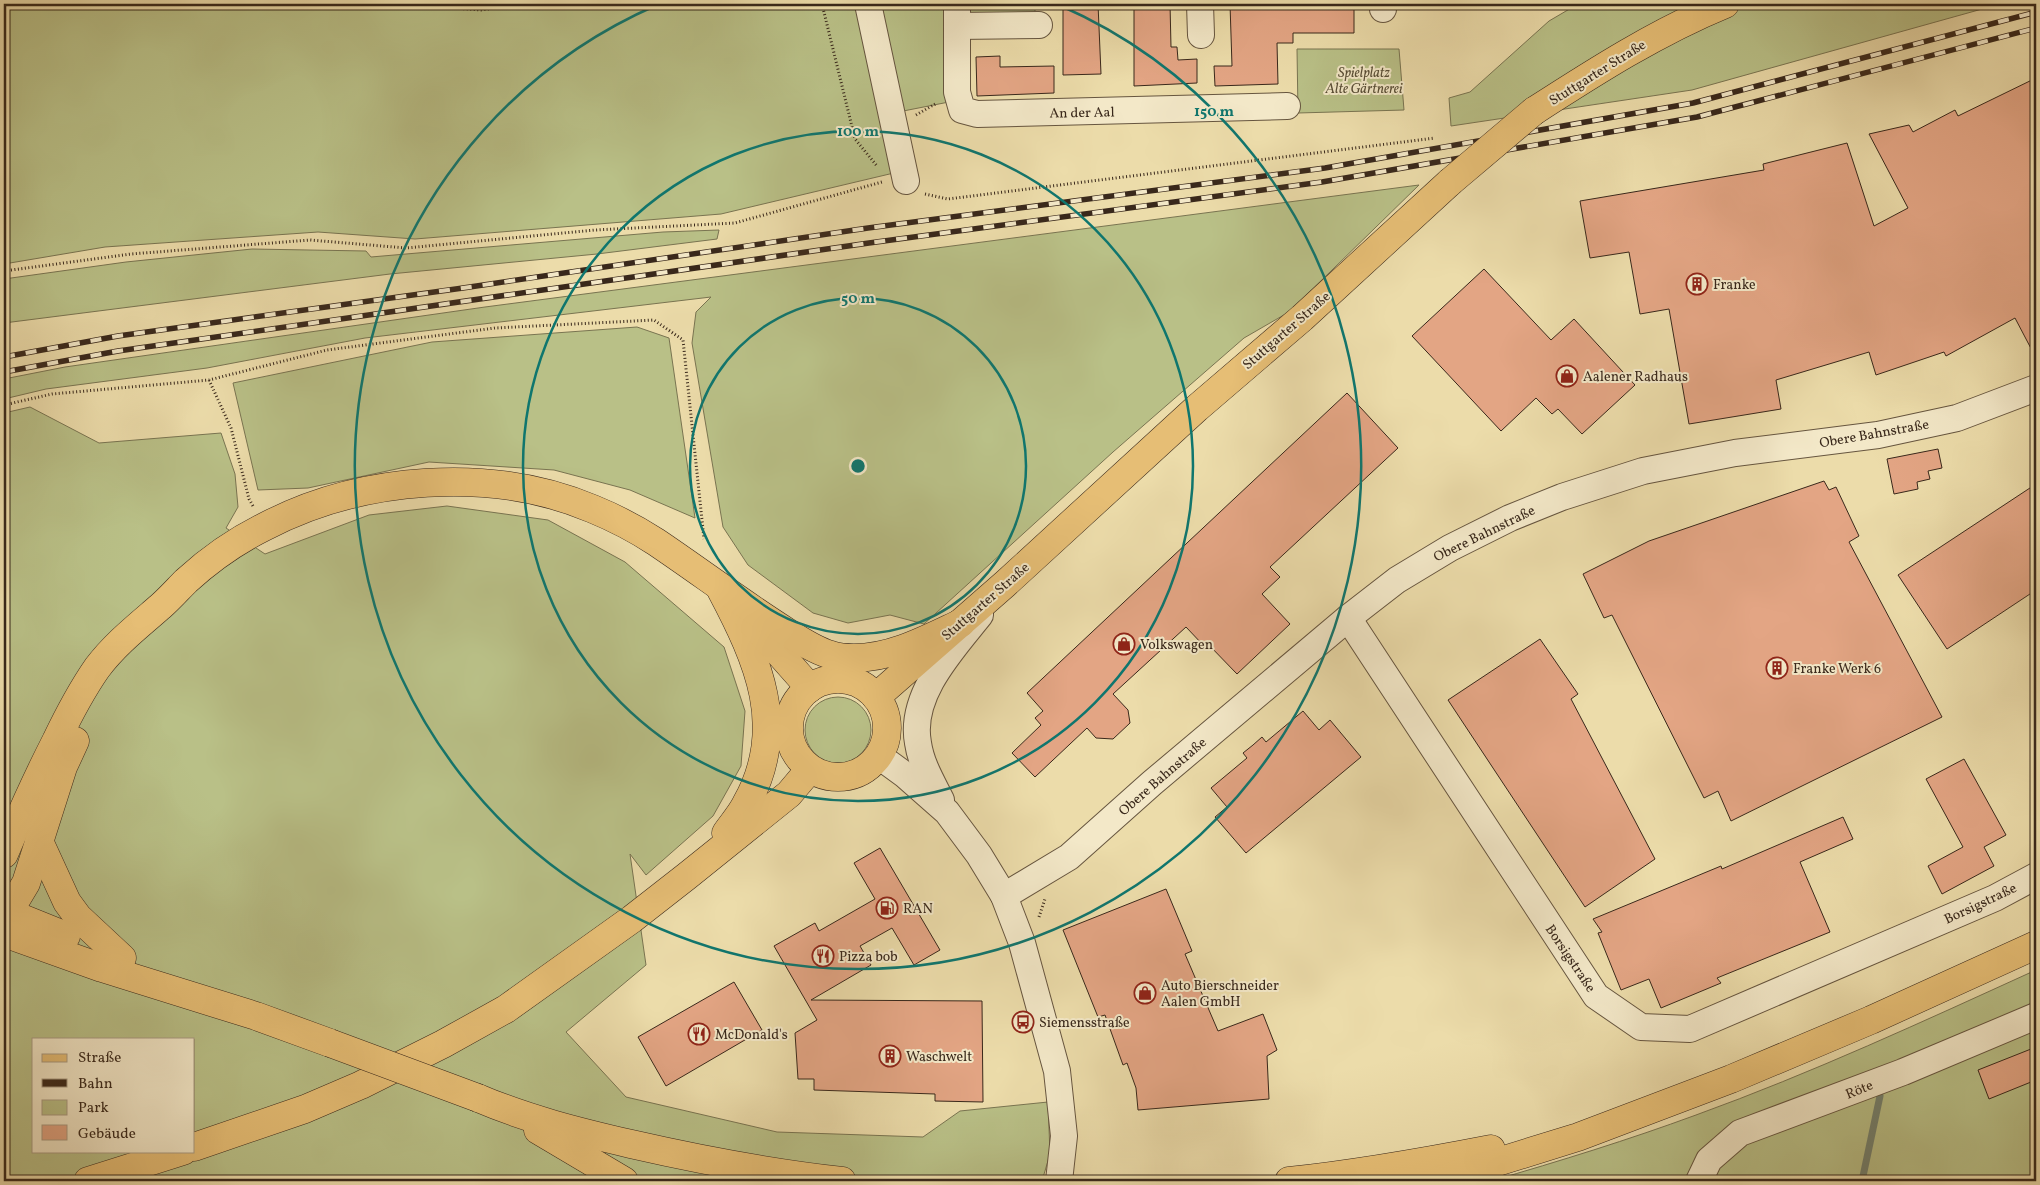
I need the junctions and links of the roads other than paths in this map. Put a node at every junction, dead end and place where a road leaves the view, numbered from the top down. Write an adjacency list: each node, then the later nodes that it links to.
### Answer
1 (868, 4): 8 (street)
2 (1200, 4): 6 (street)
3 (1724, 4): 10 (main road, Stuttgarter Straße, bridge)
4 (957, 15): 5 (street, An der Aal); 7 (street, An der Aal)
5 (1039, 25)
6 (1201, 35)
7 (1287, 106)
8 (897, 180)
9 (2036, 388): 13 (street, Obere Bahnstraße)
10 (1005, 584): 14 (main road, Stuttgarter Straße); 20 (street)
11 (721, 588): 12 (main road); 14 (main road); 15 (main road); 24 (main road)
12 (162, 605): 19 (main road); 22 (main road)
13 (1348, 618): 25 (street, Borsigstraße); 26 (street, Obere Bahnstraße)
14 (961, 623): 16 (main road, Stuttgarter Straße)
15 (810, 688): 16 (main road); 18 (main road)
16 (876, 697): 17 (main road)
17 (879, 756): 18 (main road); 20 (street)
18 (810, 769): 24 (main road)
19 (30, 795): 21 (main road); 23 (main road)
20 (947, 812): 26 (street)
21 (4, 822)
22 (39, 841): 27 (main road); 29 (main road)
23 (4, 854)
24 (687, 876): 34 (main road)
25 (2036, 876)
26 (1004, 896): 39 (street)
27 (4, 918): 29 (main road); 30 (main road)
28 (2036, 945): 33 (main road)
29 (122, 958): 30 (main road)
30 (256, 1016): 32 (main road, bridge)
31 (2036, 1016): 42 (street, Röte)
32 (509, 1112): 37 (main road); 38 (main road)
33 (1620, 1120): 40 (main road); 41 (main road)
34 (195, 1148)
35 (180, 1152): 36 (main road)
36 (88, 1181)
37 (624, 1181)
38 (842, 1181)
39 (1059, 1181)
40 (1288, 1181)
41 (1436, 1181)
42 (1699, 1181)

